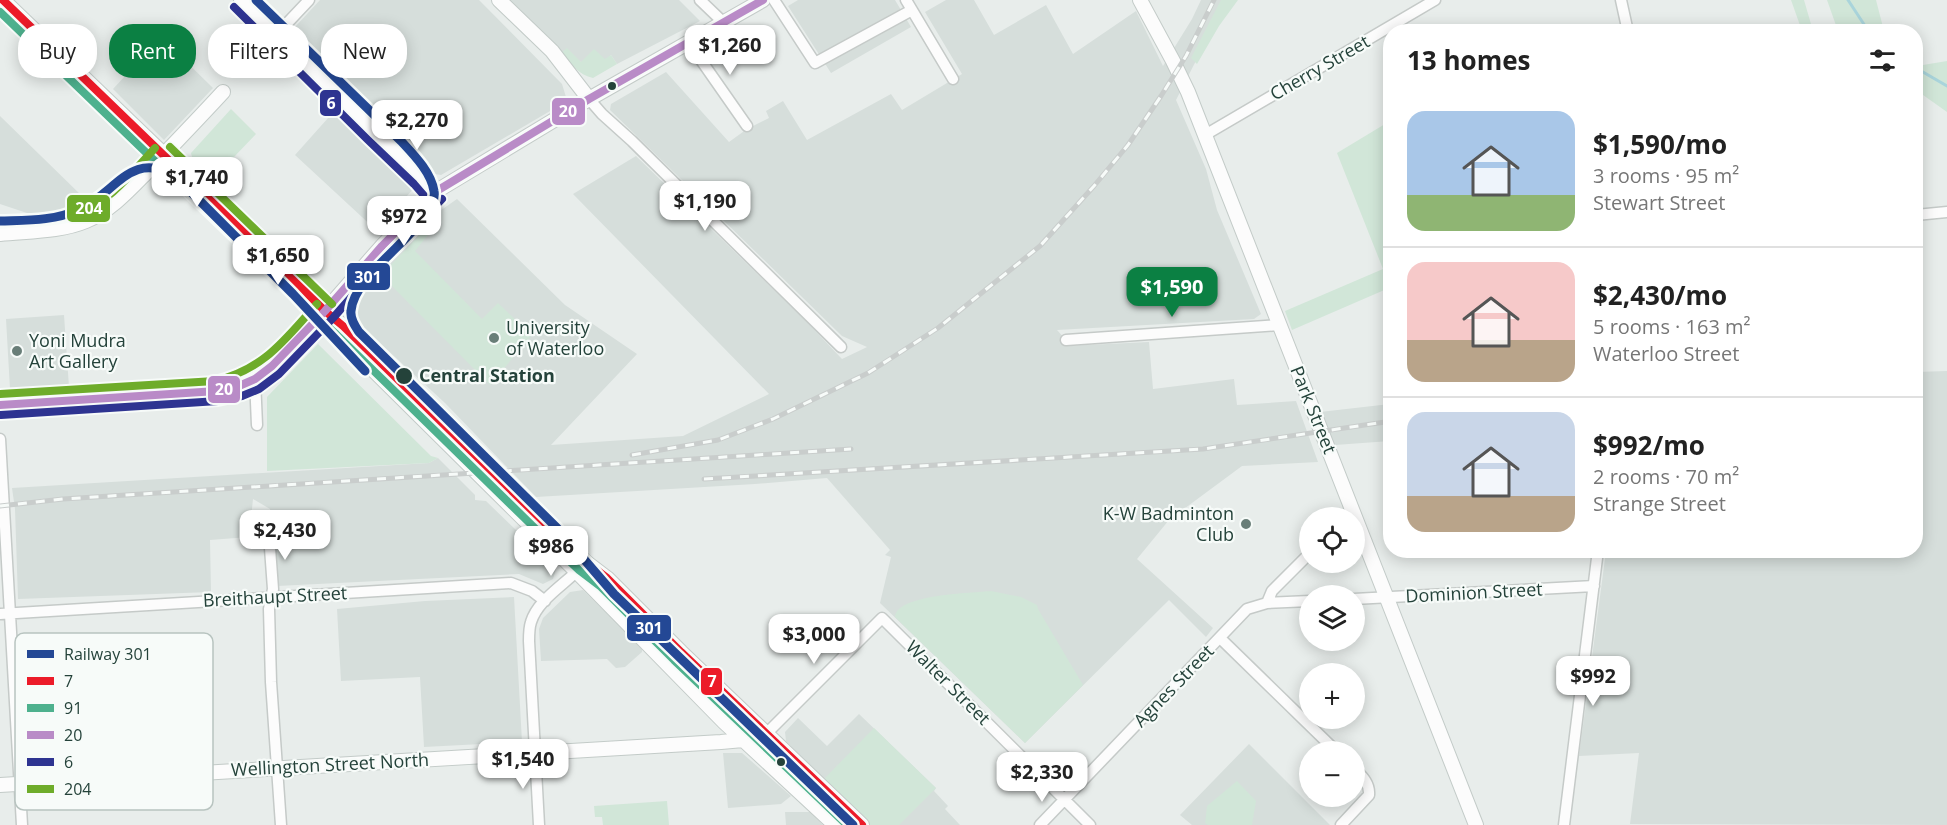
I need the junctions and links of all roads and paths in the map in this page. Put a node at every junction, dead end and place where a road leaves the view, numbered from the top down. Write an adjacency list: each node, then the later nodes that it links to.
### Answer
1 (3, 0): 25 (main road)
2 (241, 0): 13 (main road)
3 (309, 0): 14 (street)
4 (499, 0): 22 (main road)
5 (700, 0): 12 (street)
6 (764, 0): 12 (main road)
7 (774, 0): 11 (street)
8 (1140, 0): 24 (main road, Park Street)
9 (1435, 0): 15 (street, Cherry Street)
10 (1621, 0): 16 (street)
11 (909, 5): 20 (street)
12 (724, 23): 18 (main road)
13 (265, 24)
14 (286, 24)
15 (1394, 24)
16 (1626, 24)
17 (1383, 31): 24 (street, Cherry Street)
18 (689, 43): 22 (main road); 23 (street)
19 (309, 68): 26 (main road)
20 (953, 79)
21 (223, 92): 25 (main road)
22 (589, 99): 26 (main road); 33 (street)
23 (747, 126)
24 (1205, 135): 31 (main road, Park Street)
25 (163, 155): 29 (main road); 30 (main road)
26 (435, 192): 30 (main road)
27 (1947, 212): 28 (street)
28 (1923, 214)
29 (0, 234)
30 (325, 312): 34 (main road); 41 (main road)
31 (1279, 325): 32 (street); 44 (main road, Park Street)
32 (1066, 340)
33 (841, 347)
34 (255, 379): 35 (main road); 36 (street)
35 (0, 405)
36 (257, 425)
37 (0, 439): 49 (street)
38 (268, 521): 43 (street)
39 (1597, 558): 42 (street)
40 (1299, 564): 48 (street, Agnes Street)
41 (581, 567): 46 (street); 51 (main road); 53 (main road)
42 (1593, 586): 44 (street, Dominion Street); 74 (street)
43 (270, 598): 46 (street, Breithaupt Street); 49 (street, Breithaupt Street); 56 (street)
44 (1388, 598): 45 (street, Dominion Street); 73 (main road, Park Street)
45 (1365, 599)
46 (544, 601): 55 (street)
47 (1299, 602): 48 (street)
48 (1267, 603): 50 (street, Agnes Street)
49 (5, 614): 52 (street)
50 (1220, 638): 54 (street); 62 (street, Agnes Street)
51 (767, 733): 53 (main road, Wellington Street North); 62 (street, Walter Street); 69 (main road)
52 (15, 735)
53 (743, 740): 55 (main road, Wellington Street North); 68 (main road)
54 (1326, 741)
55 (535, 754): 56 (main road, Wellington Street North); 67 (street)
56 (277, 768): 57 (main road, Wellington Street North); 66 (street)
57 (213, 772)
58 (1365, 781): 61 (street)
59 (15, 783): 60 (main road, Wellington Street North)
60 (0, 785)
61 (1365, 799)
62 (1064, 800): 70 (street, Agnes Street); 71 (street, Walter Street)
63 (1358, 807): 72 (street)
64 (21, 810): 65 (street)
65 (22, 825)
66 (281, 825)
67 (539, 825)
68 (835, 825)
69 (862, 825)
70 (1040, 825)
71 (1089, 825)
72 (1341, 825)
73 (1476, 825)
74 (1567, 825)

